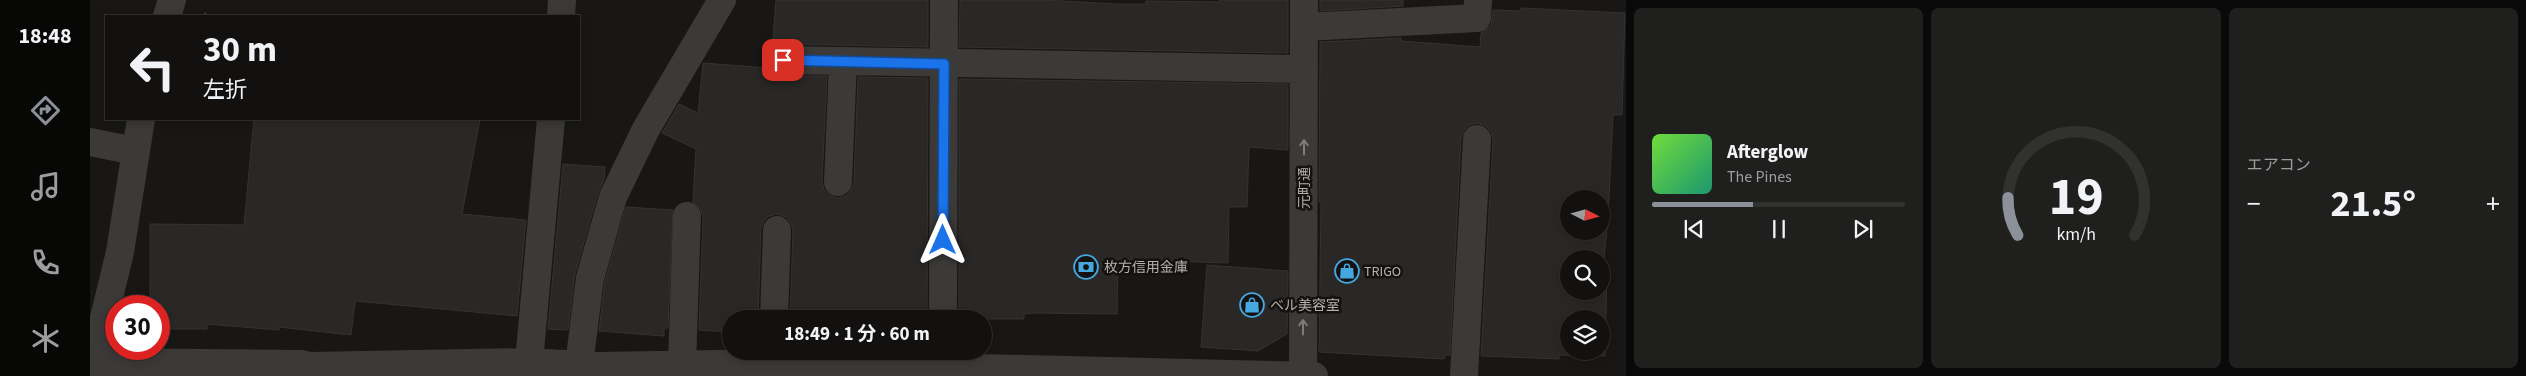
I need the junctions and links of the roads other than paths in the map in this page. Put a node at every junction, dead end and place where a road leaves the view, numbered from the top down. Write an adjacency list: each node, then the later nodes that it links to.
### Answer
1 (172, 0): 7 (street)
2 (562, 0): 8 (street)
3 (722, 0): 31 (street)
4 (944, 0): 12 (street)
5 (1304, 0): 9 (street, 元町通)
6 (1478, 0): 9 (street)
7 (167, 15)
8 (561, 15)
9 (1304, 27): 13 (street, 元町通)
10 (783, 60): 11 (street)
11 (843, 62): 12 (street); 19 (street)
12 (944, 64): 13 (street); 23 (street)
13 (1304, 69): 32 (street, 元町通, one-way to 13)
14 (141, 120): 18 (street)
15 (552, 120): 24 (street)
16 (1477, 139): 34 (street)
17 (90, 142): 18 (street)
18 (135, 151): 28 (street)
19 (838, 182)
20 (687, 216): 26 (street)
21 (777, 230): 22 (street)
22 (774, 310)
23 (943, 310)
24 (529, 362): 29 (street); 31 (street)
25 (773, 363): 26 (street); 27 (street)
26 (682, 364): 31 (street)
27 (943, 365): 32 (street)
28 (91, 366): 30 (street)
29 (390, 370): 30 (street)
30 (310, 371)
31 (592, 371)
32 (1303, 376): 33 (street)
33 (1314, 376)
34 (1464, 376)

